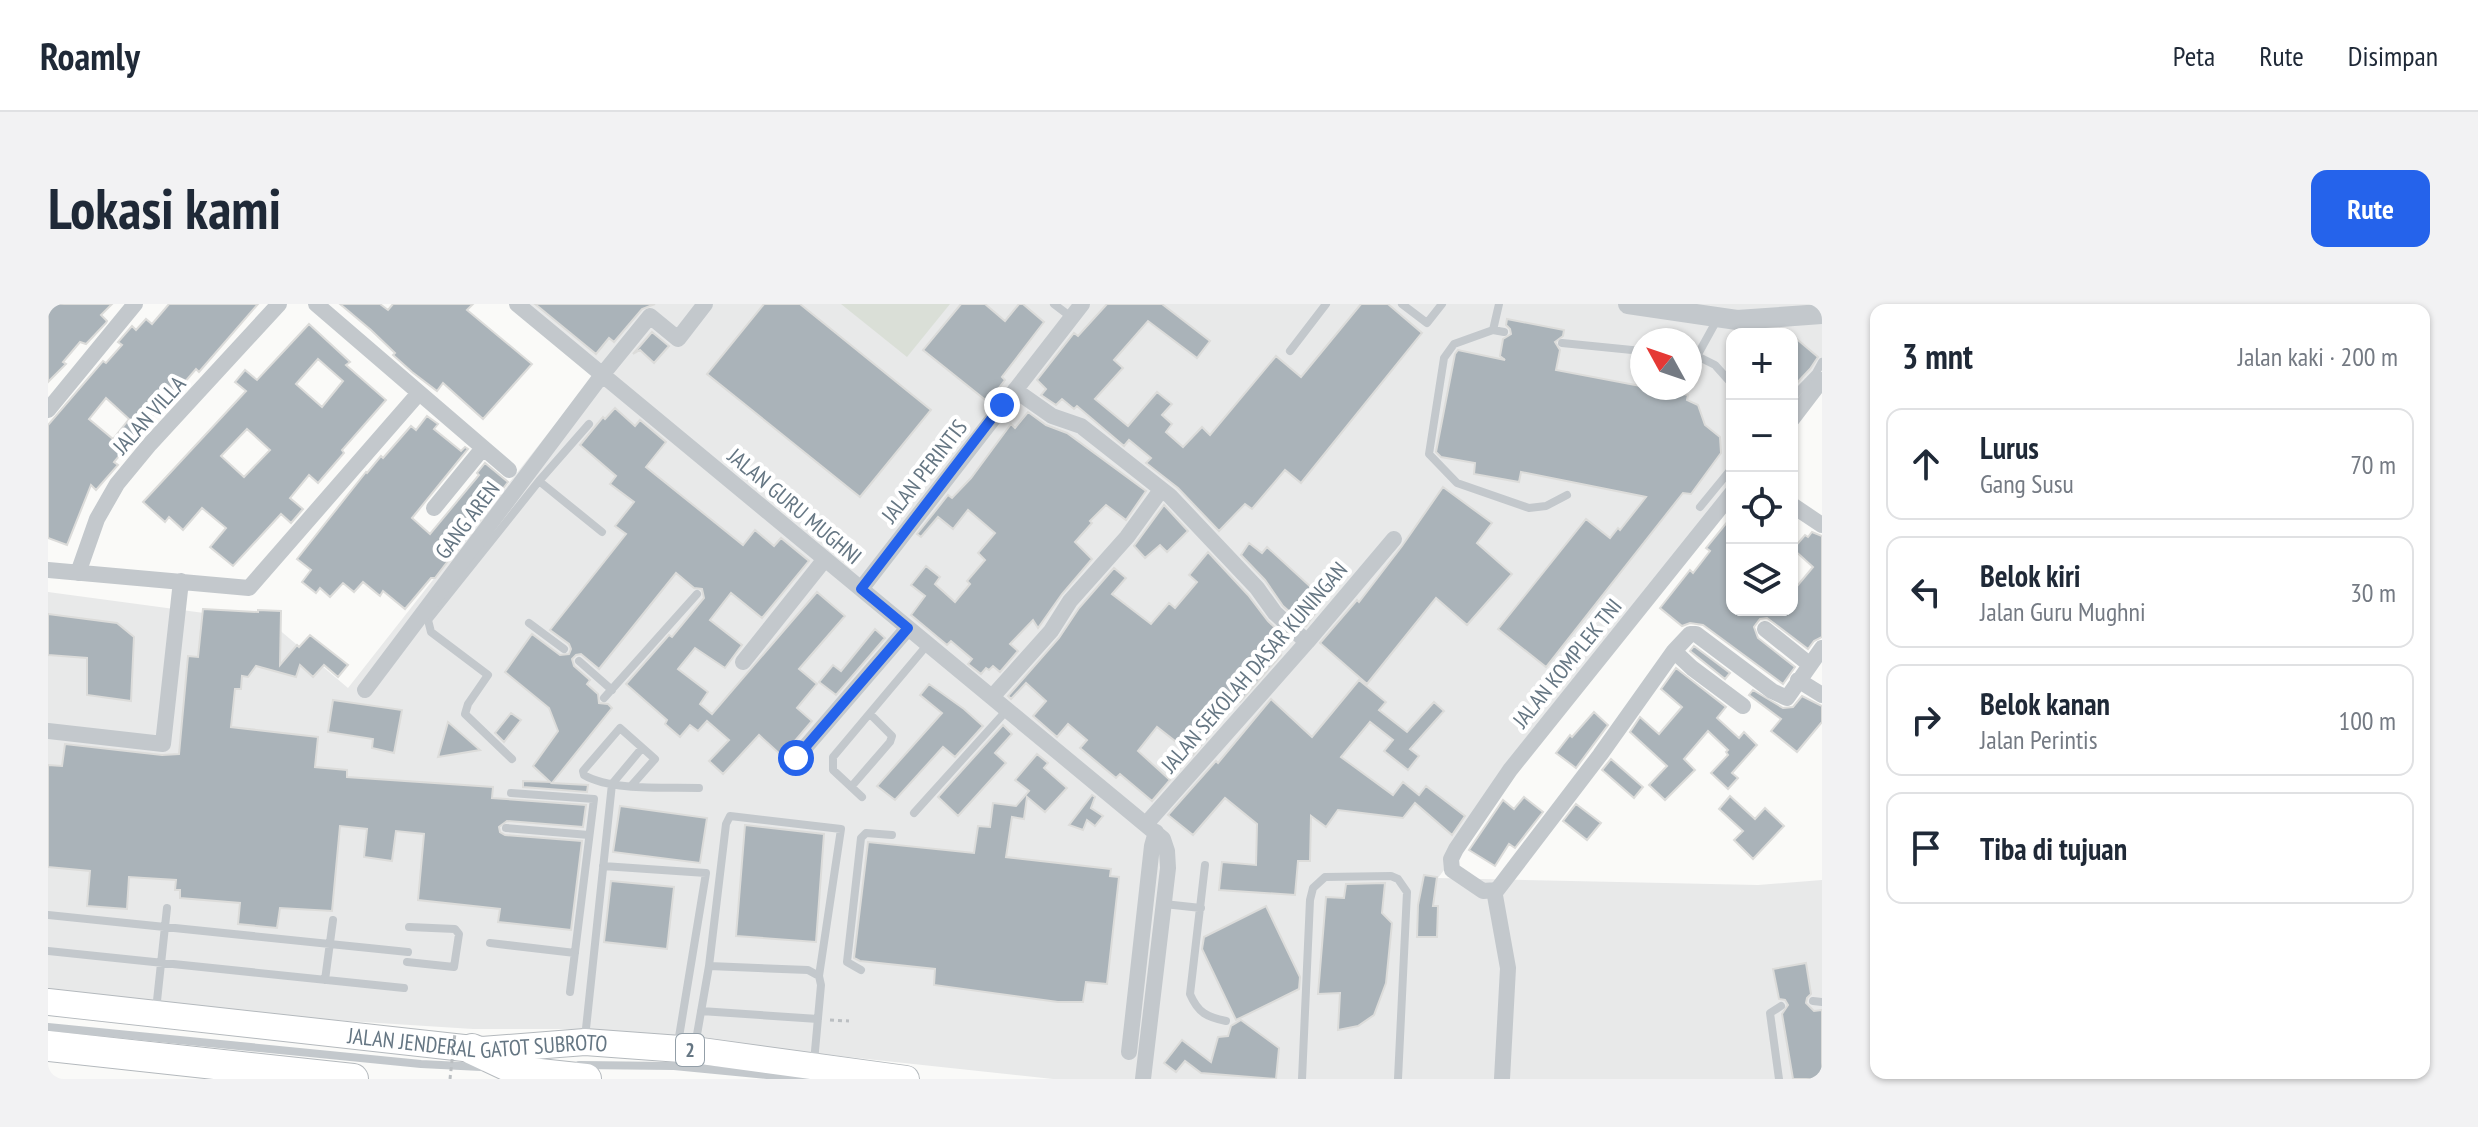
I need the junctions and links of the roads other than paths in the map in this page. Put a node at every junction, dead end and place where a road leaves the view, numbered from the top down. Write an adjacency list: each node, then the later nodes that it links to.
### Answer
1 (135, 304): 29 (street)
2 (279, 304): 46 (street, JALAN VILLA)
3 (316, 304): 28 (street)
4 (517, 304): 23 (street, JALAN GURU MUGHNI)
5 (705, 304): 23 (street, GANG AREN)
6 (1054, 304): 12 (lane)
7 (1326, 304): 20 (lane)
8 (1402, 304): 9 (lane)
9 (1442, 304)
10 (1499, 304): 15 (lane)
11 (1628, 304): 13 (street)
12 (1076, 311): 26 (street, JALAN PERINTIS)
13 (1730, 314): 14 (street); 18 (lane)
14 (1822, 314)
15 (1493, 330): 16 (lane); 37 (lane)
16 (1504, 332)
17 (1562, 343): 19 (lane)
18 (1702, 346)
19 (1630, 350)
20 (1290, 351)
21 (1702, 360): 24 (lane)
22 (1822, 362): 27 (lane)
23 (602, 375): 45 (street, JALAN GURU MUGHNI); 63 (street, GANG AREN)
24 (1726, 377)
25 (1822, 380): 30 (street)
26 (1015, 390): 36 (street); 49 (street, JALAN PERINTIS)
27 (1798, 392)
28 (419, 393): 32 (street); 48 (street)
29 (48, 410)
30 (1798, 411)
31 (589, 424): 35 (lane)
32 (483, 448): 33 (street); 40 (street)
33 (509, 470)
34 (1729, 472): 39 (lane)
35 (539, 481): 43 (lane); 74 (lane)
36 (1161, 490): 54 (street); 66 (street)
37 (1567, 495)
38 (1726, 500): 88 (street, JALAN KOMPLEK TNI)
39 (1700, 507)
40 (434, 508)
41 (1798, 509): 42 (street)
42 (1822, 525)
43 (602, 532)
44 (1394, 539): 54 (street, JALAN SEKOLAH DASAR KUNINGAN)
45 (825, 559): 49 (street, JALAN GURU MUGHNI); 60 (street)
46 (78, 573): 47 (street); 48 (street)
47 (51, 574)
48 (181, 581): 71 (street)
49 (861, 589): 52 (street, JALAN GURU MUGHNI)
50 (697, 594): 64 (lane)
51 (529, 623): 57 (lane)
52 (908, 628): 55 (street, JALAN GURU MUGHNI); 73 (street)
53 (1765, 629): 61 (street)
54 (1307, 642): 83 (street, JALAN SEKOLAH DASAR KUNINGAN)
55 (928, 644): 66 (street, JALAN GURU MUGHNI); 70 (lane)
56 (1822, 648): 61 (street)
57 (564, 649)
58 (1674, 651): 62 (street); 68 (street); 88 (street)
59 (579, 661): 64 (lane)
60 (743, 662)
61 (1809, 664): 62 (street)
62 (1798, 680): 65 (street)
63 (365, 690)
64 (612, 690): 67 (lane)
65 (1822, 695)
66 (992, 697): 69 (street, JALAN GURU MUGHNI)
67 (604, 698)
68 (1743, 706)
69 (1007, 709): 81 (lane); 83 (street, JALAN GURU MUGHNI)
70 (870, 714): 77 (lane); 77 (lane)
71 (48, 731)
72 (642, 748): 75 (lane); 75 (lane); 76 (lane)
73 (796, 758)
74 (512, 759)
75 (612, 784): 76 (lane); 87 (lane)
76 (632, 785): 78 (lane)
77 (851, 787): 80 (lane)
78 (699, 788)
79 (511, 793): 84 (lane)
80 (862, 797)
81 (914, 813)
82 (506, 828): 84 (lane)
83 (1151, 828): 89 (street); 107 (street)
84 (589, 835): 100 (lane)
85 (892, 835): 104 (lane)
86 (1205, 865): 91 (lane)
87 (603, 866): 119 (lane); 121 (lane)
88 (1494, 890): 132 (street)
89 (1164, 904): 91 (lane); 108 (street)
90 (167, 908): 95 (lane)
91 (1201, 908): 116 (lane)
92 (48, 915): 95 (lane)
93 (333, 920): 96 (lane)
94 (409, 927): 102 (lane)
95 (165, 929): 96 (lane); 101 (lane)
96 (330, 942): 99 (lane); 106 (lane)
97 (490, 943): 100 (lane)
98 (48, 951): 101 (lane)
99 (408, 952)
100 (575, 953): 110 (lane)
101 (161, 962): 106 (lane); 114 (lane)
102 (407, 962)
103 (709, 966): 105 (lane); 105 (lane); 113 (lane)
104 (861, 970)
105 (819, 976): 115 (lane)
106 (325, 980): 109 (lane)
107 (1137, 982): 108 (street); 122 (street)
108 (1156, 984): 129 (street)
109 (404, 988)
110 (570, 992)
111 (48, 1002): 114 (highway, JALAN JENDERAL GATOT SUBROTO / 2)
112 (1781, 1006): 133 (lane)
113 (701, 1011): 115 (lane); 121 (lane)
114 (155, 1013): 118 (highway, JALAN JENDERAL GATOT SUBROTO / 2)
115 (818, 1019): 126 (lane)
116 (1226, 1021)
117 (48, 1027): 124 (lane)
118 (464, 1041): 119 (highway, JALAN JENDERAL GATOT SUBROTO / 2); 124 (highway)
119 (585, 1042): 121 (highway, JALAN JENDERAL GATOT SUBROTO / 2)
120 (48, 1046): 127 (highway)
121 (686, 1050): 126 (highway, JALAN JENDERAL GATOT SUBROTO / 2)
122 (1129, 1052)
123 (552, 1066): 124 (lane)
124 (509, 1068): 125 (highway)
125 (576, 1072): 126 (lane)
126 (811, 1073): 128 (highway, JALAN JENDERAL GATOT SUBROTO / 2)
127 (353, 1079)
128 (906, 1079)
129 (1143, 1079)
130 (1302, 1079): 131 (lane)
131 (1398, 1079)
132 (1502, 1079)
133 (1779, 1079)

